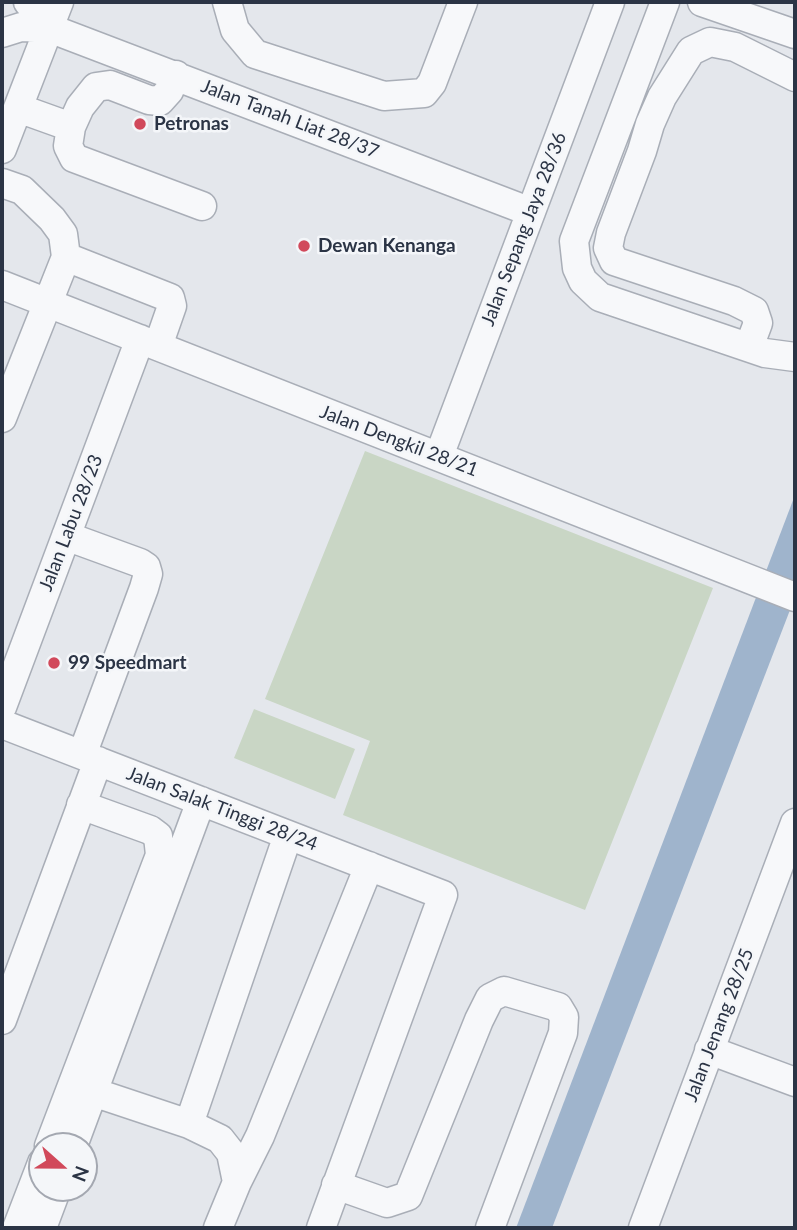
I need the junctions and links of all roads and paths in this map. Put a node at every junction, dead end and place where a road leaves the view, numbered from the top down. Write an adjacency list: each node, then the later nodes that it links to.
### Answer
1 (28, 2): 8 (street)
2 (59, 2): 8 (street)
3 (227, 2): 4 (street)
4 (463, 2)
5 (610, 2): 20 (street, Jalan Sepang Jaya 28/36)
6 (665, 2): 14 (street)
7 (702, 2): 10 (street)
8 (49, 28): 9 (street); 11 (street, Jalan Tanah Liat 28/37); 13 (street)
9 (2, 33)
10 (795, 34)
11 (176, 75): 16 (street); 20 (street, Jalan Tanah Liat 28/37)
12 (795, 77): 15 (street)
13 (18, 108): 16 (street); 17 (street)
14 (622, 113): 15 (street); 25 (street)
15 (650, 124): 25 (street)
16 (71, 127): 19 (street)
17 (2, 149)
18 (2, 183): 21 (street)
19 (202, 205)
20 (531, 212): 28 (street, Jalan Sepang Jaya 28/36)
21 (66, 257): 23 (street); 24 (street, Jalan Labu 28/23)
22 (2, 285): 23 (street, Jalan Dengkil 28/21)
23 (47, 302): 24 (street, Jalan Dengkil 28/21); 27 (street)
24 (149, 343): 28 (street, Jalan Dengkil 28/21); 29 (street, Jalan Labu 28/23)
25 (749, 347): 26 (street)
26 (795, 357)
27 (2, 418)
28 (439, 456): 30 (street, Jalan Dengkil 28/21)
29 (66, 536): 31 (street, Jalan Labu 28/23); 33 (street)
30 (795, 597)
31 (2, 706): 33 (street)
32 (2, 724): 33 (street, Jalan Salak Tinggi 28/24)
33 (89, 752): 34 (street, Jalan Salak Tinggi 28/24); 35 (street)
34 (201, 801): 37 (street, Jalan Salak Tinggi 28/24); 43 (street)
35 (81, 805): 40 (street); 43 (street)
36 (795, 823): 38 (street, Jalan Jenang 28/25)
37 (288, 835): 39 (street, Jalan Salak Tinggi 28/24); 44 (street)
38 (788, 862): 41 (street, Jalan Jenang 28/25)
39 (369, 866): 47 (street); 48 (street, Jalan Salak Tinggi 28/24)
40 (2, 1020)
41 (709, 1050): 42 (street); 56 (street, Jalan Jenang 28/25)
42 (795, 1082)
43 (82, 1088): 44 (street); 45 (street); 46 (street)
44 (189, 1124): 47 (street)
45 (57, 1132)
46 (75, 1132)
47 (237, 1182): 53 (street)
48 (336, 1185): 54 (street); 55 (street)
49 (28, 1199): 51 (street)
50 (52, 1202): 52 (street)
51 (17, 1228)
52 (42, 1228)
53 (218, 1228)
54 (321, 1228)
55 (489, 1228)
56 (643, 1228)

